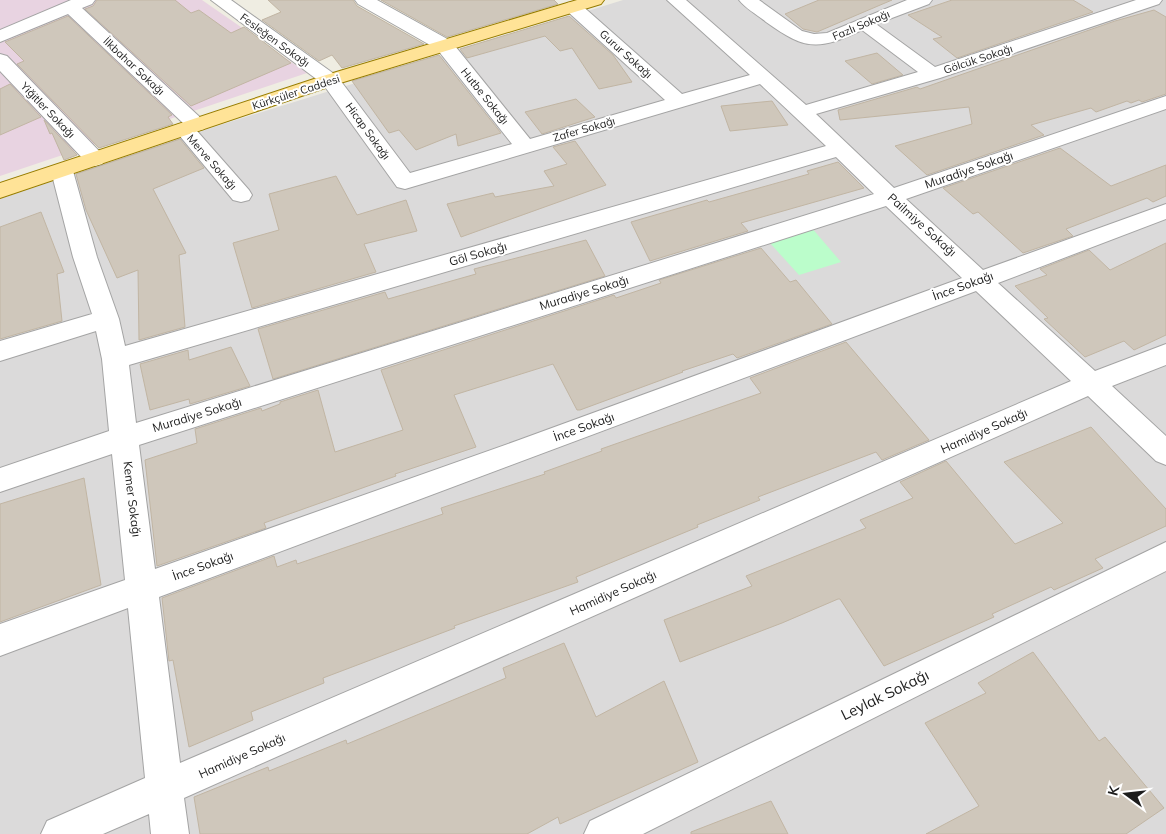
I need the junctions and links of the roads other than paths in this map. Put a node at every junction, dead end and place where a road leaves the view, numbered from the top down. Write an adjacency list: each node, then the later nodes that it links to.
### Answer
1 (220, 0): 17 (street, Fesleğen Sokağı)
2 (364, 0): 13 (street)
3 (596, 0): 10 (main road, Kürkçüler Caddesi)
4 (676, 0): 16 (street, Pailmiye Sokağı)
5 (748, 0): 11 (street, Fazlı Sokağı)
6 (923, 0): 11 (street, Fazlı Sokağı)
7 (1153, 0): 9 (street, Gölcük Sokağı)
8 (78, 4): 12 (street); 21 (street, İlkbahar Sokağı)
9 (1118, 5): 15 (street, Gölcük Sokağı)
10 (573, 7): 13 (main road, Kürkçüler Caddesi); 18 (street, Gurur Sokağı)
11 (862, 23): 15 (street)
12 (0, 37)
13 (444, 45): 17 (main road, Kürkçüler Caddesi); 22 (street, Hutbe Sokağı)
14 (0, 60): 24 (street, Yiğitler Sokağı)
15 (933, 74): 20 (street, Gölcük Sokağı)
16 (763, 77): 18 (street, Zafer Sokağı); 20 (street, Pailmiye Sokağı)
17 (330, 80): 21 (main road, Kürkçüler Caddesi); 26 (street, Hicap Sokağı)
18 (678, 102): 22 (street, Zafer Sokağı)
19 (1166, 102): 29 (street, Muradiye Sokağı)
20 (802, 112): 23 (street, Pailmiye Sokağı)
21 (190, 127): 24 (main road, Kürkçüler Caddesi); 28 (street, Merve Sokağı)
22 (526, 147): 26 (street, Zafer Sokağı)
23 (840, 149): 29 (street, Pailmiye Sokağı); 35 (street, Göl Sokağı)
24 (95, 159): 25 (main road, Kürkçüler Caddesi)
25 (62, 171): 27 (main road, Kürkçüler Caddesi); 32 (street, Kemer Sokağı)
26 (405, 182)
27 (0, 192)
28 (240, 195)
29 (890, 197): 31 (street, Pailmiye Sokağı); 37 (street, Muradiye Sokağı)
30 (1166, 210): 31 (street, İnce Sokağı)
31 (981, 279): 36 (street, Pailmiye Sokağı); 41 (street, İnce Sokağı)
32 (106, 319): 33 (street); 35 (street, Kemer Sokağı)
33 (0, 351)
34 (1166, 354): 36 (street, Hamidiye Sokağı)
35 (115, 359): 37 (street, Kemer Sokağı)
36 (1092, 383): 38 (street, Pailmiye Sokağı); 43 (street, Hamidiye Sokağı)
37 (124, 438): 39 (street, Muradiye Sokağı); 41 (street, Kemer Sokağı)
38 (1166, 453)
39 (0, 480)
40 (1166, 556): 46 (street, Leylak Sokağı)
41 (143, 588): 42 (street, İnce Sokağı); 43 (street, Kemer Sokağı)
42 (0, 640)
43 (164, 790): 44 (street, Hamidiye Sokağı); 45 (street, Kemer Sokağı)
44 (60, 834)
45 (170, 834)
46 (603, 834)

